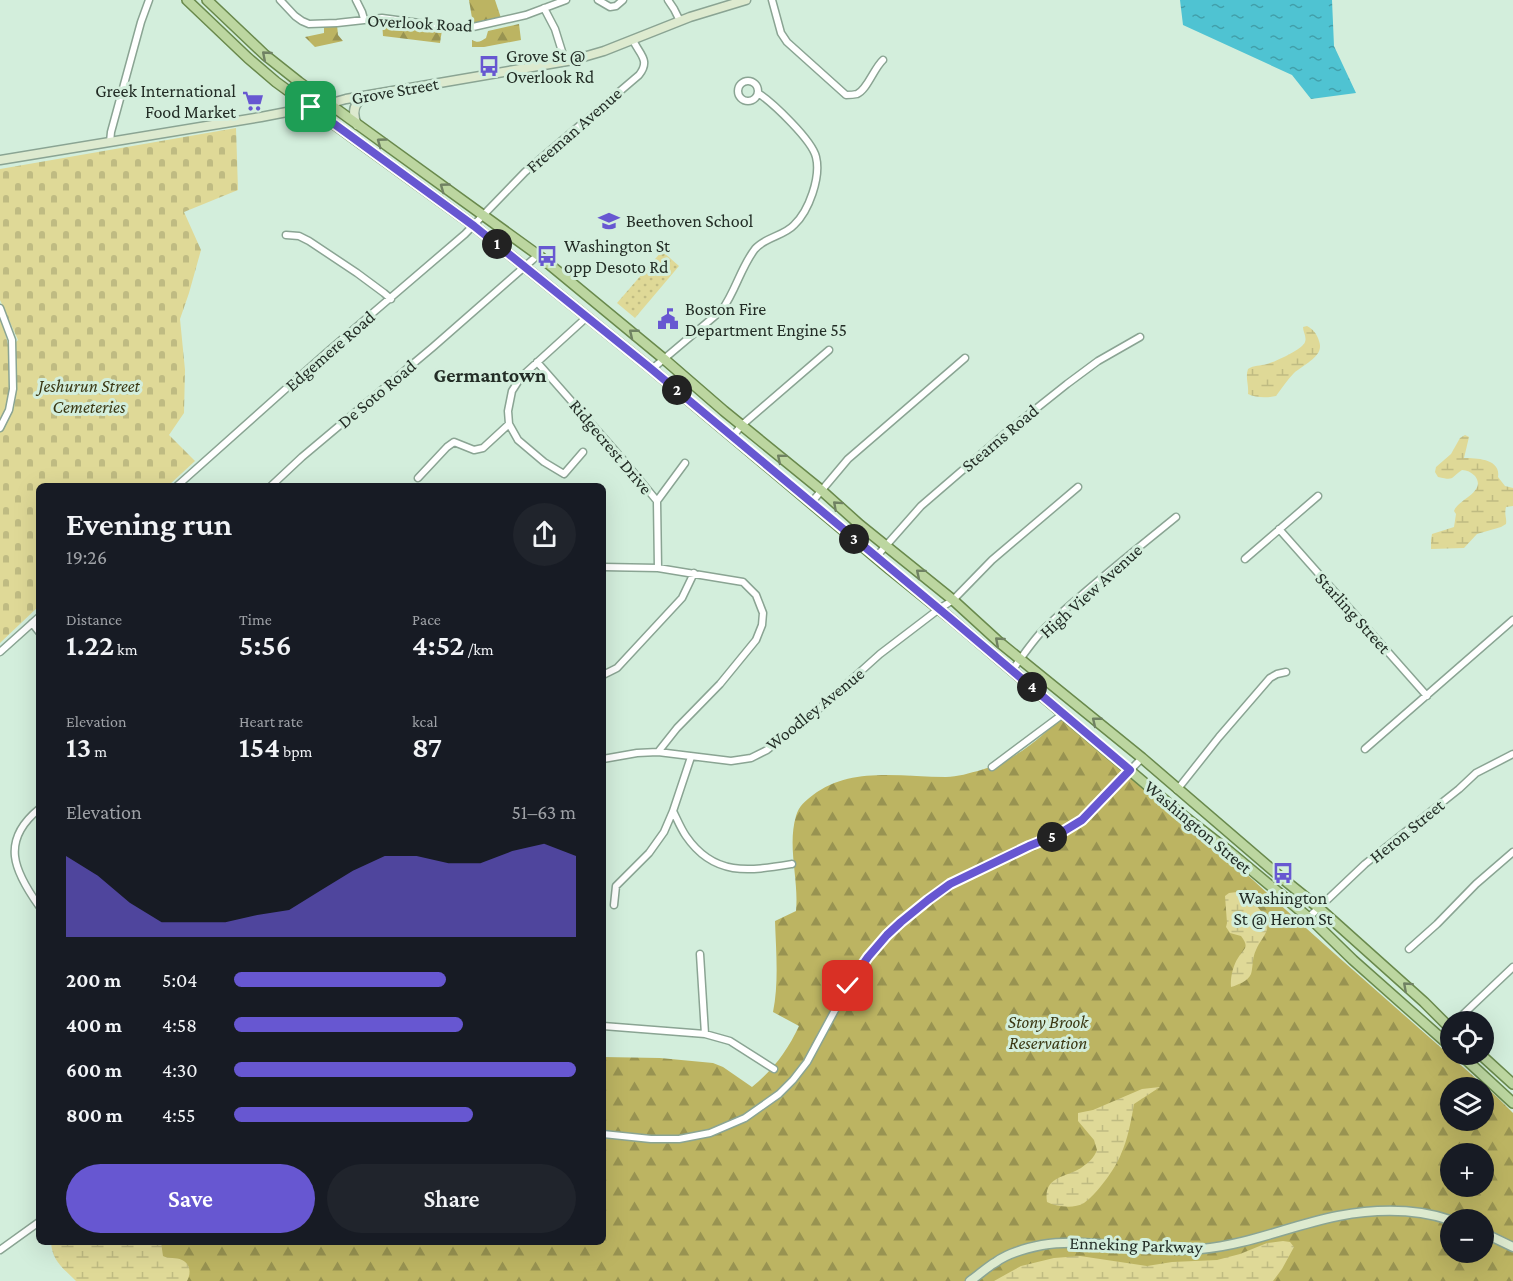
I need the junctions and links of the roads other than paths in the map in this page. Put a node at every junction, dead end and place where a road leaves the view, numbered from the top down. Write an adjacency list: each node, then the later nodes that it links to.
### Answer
1 (149, 0): 23 (street)
2 (187, 0): 21 (main road, Washington Street)
3 (207, 0): 20 (main road, Washington Street, one-way to 3)
4 (281, 0): 13 (street, Overlook Road)
5 (356, 0): 13 (street)
6 (566, 0): 12 (street, Overlook Road)
7 (598, 0): 8 (street)
8 (623, 0)
9 (668, 0): 14 (street)
10 (746, 0): 14 (main road, Grove Street)
11 (772, 0): 16 (street)
12 (544, 8): 13 (street, Overlook Road); 17 (street)
13 (364, 19)
14 (680, 21): 15 (main road, Grove Street)
15 (633, 40): 17 (main road, Grove Street); 25 (street, Freeman Avenue)
16 (883, 60)
17 (565, 62): 19 (main road, Grove Street)
18 (758, 93): 36 (street)
19 (366, 96): 20 (main road, Grove Street); 22 (main road)
20 (328, 104): 21 (main road, Grove Street); 22 (main road, Washington Street)
21 (311, 107): 23 (main road, Grove Street); 26 (main road, Washington Street)
22 (357, 125): 25 (main road, Washington Street, one-way to 22)
23 (110, 142): 24 (main road, Grove Street)
24 (0, 160)
25 (483, 216): 26 (street, Edgemere Road); 28 (main road, Washington Street)
26 (474, 226): 29 (main road, Washington Street); 30 (street, Edgemere Road)
27 (286, 235): 30 (street)
28 (538, 255): 29 (street, De Soto Road); 36 (main road, Washington Street, one-way to 28)
29 (524, 267): 32 (main road, Washington Street); 47 (street, De Soto Road)
30 (391, 299): 46 (street, Edgemere Road)
31 (0, 308): 41 (street)
32 (587, 317): 37 (street); 38 (main road, Washington Street)
33 (1140, 337): 55 (street, Stearns Road)
34 (829, 350): 40 (street)
35 (965, 358): 49 (street)
36 (664, 359): 38 (street); 40 (main road, Washington Street)
37 (537, 362): 39 (street); 51 (street, Ridgecrest Drive)
38 (652, 369): 42 (main road, Washington Street)
39 (509, 424): 43 (street); 45 (street)
40 (742, 424): 42 (street); 49 (main road, Washington Street, one-way to 40)
41 (0, 428)
42 (732, 437): 52 (main road, Washington Street)
43 (583, 452)
44 (685, 463): 51 (street)
45 (418, 478)
46 (180, 483)
47 (274, 483)
48 (1078, 487): 61 (street, Woodley Avenue)
49 (821, 490): 52 (street); 55 (main road, Washington Street, one-way to 49)
50 (1318, 496): 54 (street)
51 (657, 501): 59 (street)
52 (811, 503): 56 (main road, Washington Street)
53 (1176, 517): 69 (street, High View Avenue)
54 (1279, 530): 57 (street); 73 (street, Starling Street)
55 (886, 545): 56 (street, Stearns Road); 61 (main road, Washington Street, one-way to 55)
56 (876, 557): 62 (main road, Washington Street)
57 (1245, 559)
58 (606, 567): 59 (street)
59 (658, 568): 60 (street)
60 (694, 573): 72 (street); 76 (street)
61 (953, 600): 62 (street, Woodley Avenue); 69 (main road, Washington Street, one-way to 61)
62 (939, 609): 70 (main road, Washington Street); 78 (street, Woodley Avenue)
63 (36, 620): 65 (street)
64 (1510, 622): 67 (street); 73 (street)
65 (32, 623): 66 (street); 68 (street)
66 (36, 628)
67 (1513, 631)
68 (0, 652)
69 (1020, 659): 70 (street, High View Avenue); 80 (main road, Washington Street, one-way to 69)
70 (1012, 671): 74 (main road, Washington Street)
71 (1286, 672): 83 (street)
72 (606, 674)
73 (1426, 696): 75 (street)
74 (1063, 714): 81 (street); 82 (main road, Washington Street)
75 (1365, 749)
76 (658, 752): 78 (street, Woodley Avenue); 79 (street, Woodley Avenue)
77 (1513, 754): 90 (street, Heron Street)
78 (691, 757): 85 (street)
79 (606, 758)
80 (1142, 758): 82 (street); 83 (main road, Washington Street)
81 (992, 767)
82 (1130, 770): 91 (main road, Washington Street); 105 (street)
83 (1178, 790): 90 (main road, Washington Street)
84 (36, 811): 88 (street)
85 (673, 811): 87 (street); 89 (street)
86 (1513, 852): 92 (street)
87 (792, 864)
88 (36, 902)
89 (614, 905)
90 (1319, 908): 91 (street, Heron Street); 96 (main road, Washington Street, one-way to 90)
91 (1308, 918): 99 (main road, Washington Street)
92 (1409, 949)
93 (700, 954): 98 (street)
94 (1513, 967): 95 (street)
95 (1466, 1011)
96 (1440, 1016)
97 (606, 1026): 98 (street)
98 (705, 1034): 102 (street)
99 (1440, 1037)
100 (1472, 1065): 104 (main road)
101 (1492, 1065): 103 (main road)
102 (774, 1069)
103 (1513, 1084)
104 (1513, 1103)
105 (606, 1134)
106 (1440, 1218): 111 (main road, Enneking Parkway)
107 (36, 1224): 110 (street)
108 (1494, 1238): 109 (main road)
109 (1513, 1248)
110 (0, 1250)
111 (970, 1281)

